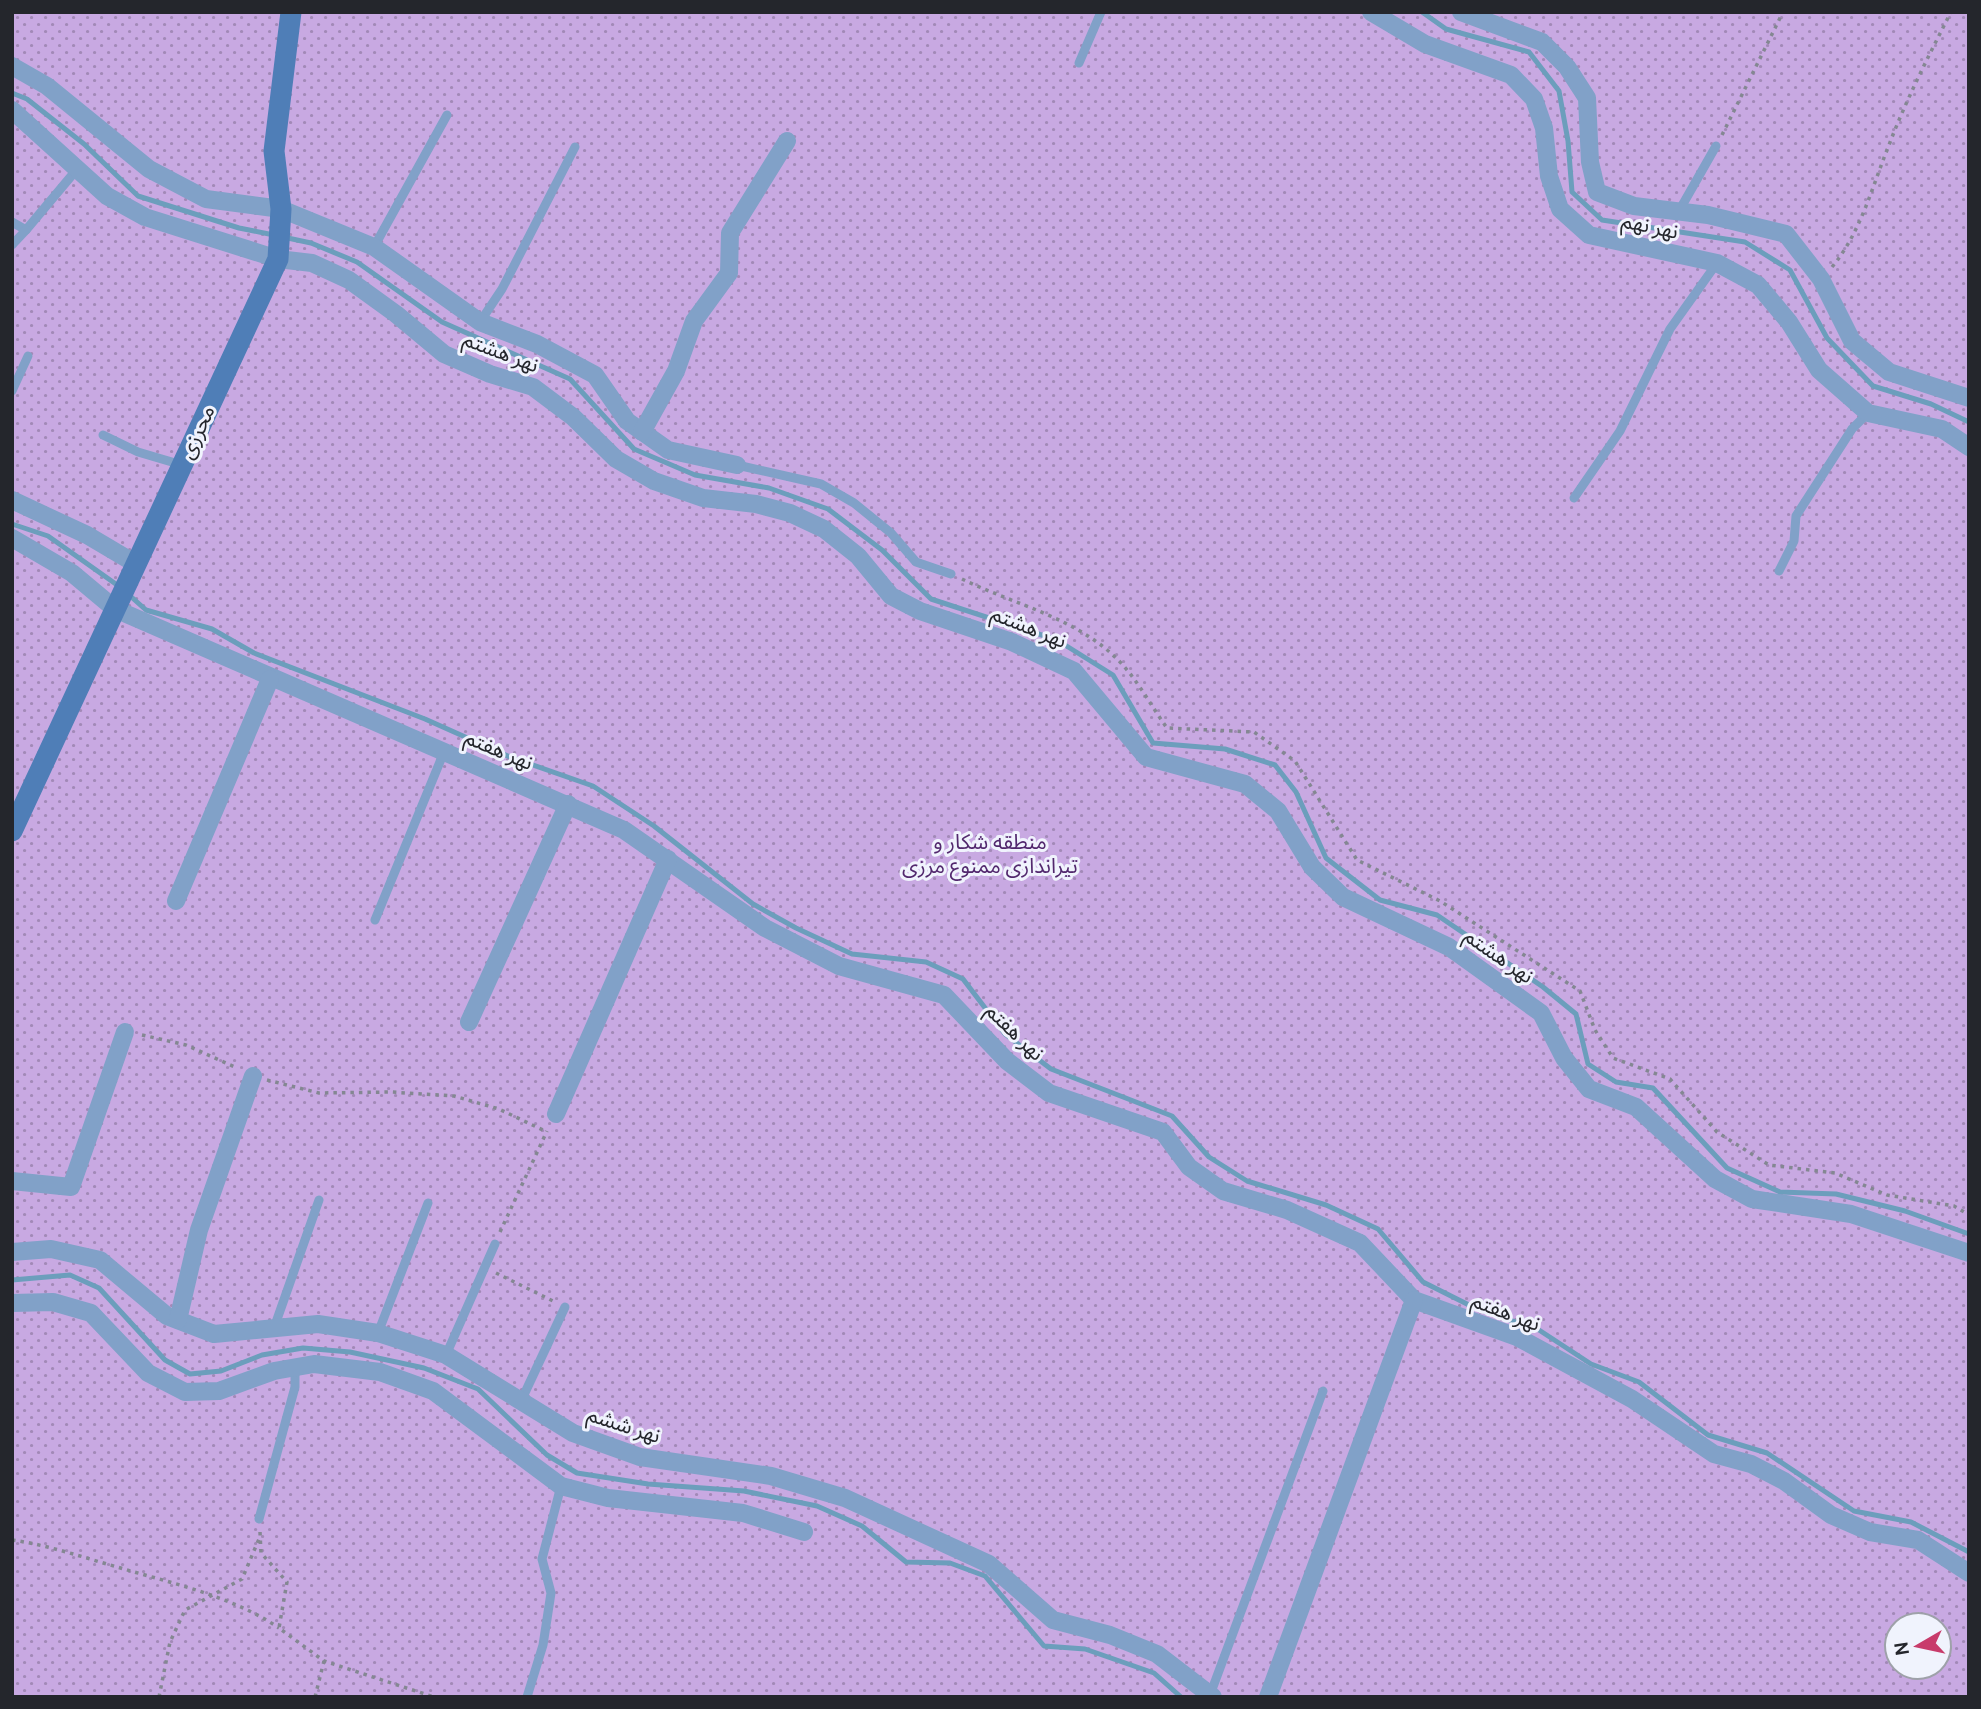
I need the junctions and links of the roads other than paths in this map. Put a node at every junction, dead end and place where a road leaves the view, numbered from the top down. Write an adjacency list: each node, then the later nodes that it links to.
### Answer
1 (290, 12): 14 (street, محرزی)
2 (1101, 12): 5 (lane)
3 (1371, 12): 20 (street, نهر نهم)
4 (1461, 12): 13 (street)
5 (1079, 63)
6 (12, 66): 14 (street)
7 (12, 110): 12 (street, نهر هشتم)
8 (447, 115): 18 (lane)
9 (787, 141): 26 (street)
10 (1716, 146): 13 (lane)
11 (575, 147): 21 (lane)
12 (78, 168): 16 (lane); 19 (street, نهر هشتم)
13 (1679, 211): 24 (street)
14 (281, 215): 18 (street); 19 (street, محرزی)
15 (12, 222): 16 (lane)
16 (26, 230): 17 (lane)
17 (12, 245)
18 (374, 247): 21 (street)
19 (278, 253): 29 (street, محرزی); 54 (street, نهر هشتم)
20 (1717, 263): 25 (street, نهر نهم); 31 (lane)
21 (480, 322): 26 (street)
22 (28, 356): 23 (lane)
23 (12, 391)
24 (1969, 398)
25 (1868, 413): 28 (street, نهر نهم); 34 (lane)
26 (642, 432): 30 (street)
27 (103, 435): 29 (lane)
28 (1969, 446)
29 (182, 465): 35 (street, محرزی)
30 (737, 465): 36 (lane)
31 (1574, 498)
32 (12, 500): 35 (street)
33 (12, 538): 37 (street, نهر هفتم)
34 (1779, 571)
35 (132, 573): 37 (street, محرزی)
36 (951, 574)
37 (117, 606): 38 (street, نهر هفتم); 41 (street, محرزی)
38 (270, 679): 39 (street, نهر هفتم); 43 (street)
39 (444, 752): 40 (street, نهر هفتم); 44 (lane)
40 (568, 804): 42 (street, نهر هفتم); 45 (street)
41 (12, 831)
42 (668, 859): 48 (street); 55 (street, نهر هفتم)
43 (177, 901)
44 (375, 920)
45 (469, 1022)
46 (125, 1032): 49 (street)
47 (253, 1076): 58 (street)
48 (556, 1114)
49 (12, 1181)
50 (319, 1200): 59 (lane)
51 (428, 1203): 60 (lane)
52 (495, 1244): 61 (lane)
53 (12, 1252): 58 (street, نهر ششم)
54 (1969, 1253)
55 (1414, 1300): 68 (street, نهر هفتم); 71 (street)
56 (12, 1303): 62 (street)
57 (565, 1307): 64 (lane)
58 (178, 1320): 59 (street, نهر ششم)
59 (274, 1328): 60 (street, نهر ششم)
60 (378, 1333): 61 (street, نهر ششم)
61 (446, 1355): 64 (street, نهر ششم)
62 (295, 1367): 65 (street); 66 (lane)
63 (1324, 1391): 69 (lane)
64 (522, 1399): 69 (street, نهر ششم)
65 (561, 1486): 67 (street); 70 (lane)
66 (259, 1520)
67 (804, 1532)
68 (1969, 1573)
69 (1212, 1696)
70 (527, 1697)
71 (1268, 1697)

